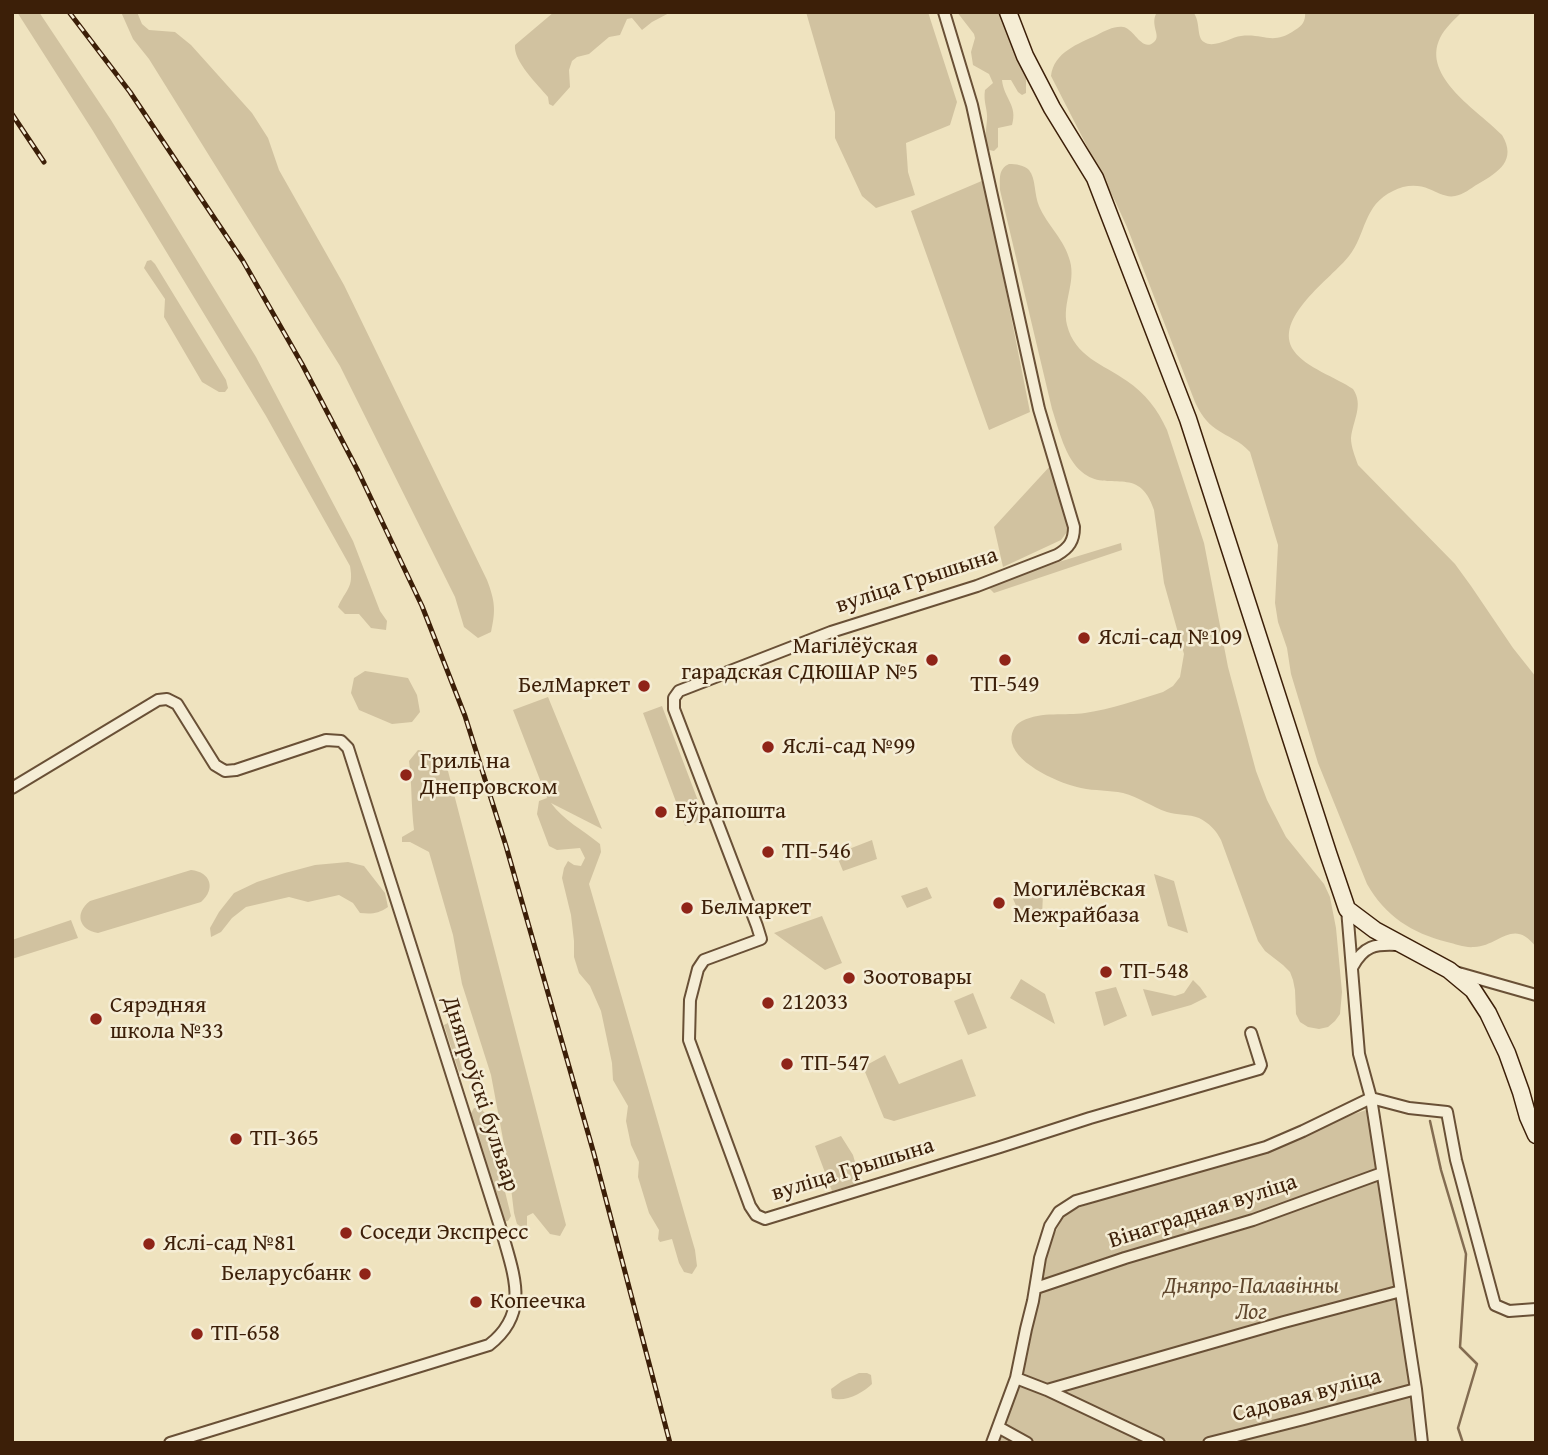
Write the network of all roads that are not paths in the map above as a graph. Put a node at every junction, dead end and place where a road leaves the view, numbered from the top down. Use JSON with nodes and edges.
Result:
{"nodes":[{"id":1,"x":944,"y":12,"type":"edge"},
{"id":2,"x":1007,"y":12,"type":"edge"},
{"id":3,"x":12,"y":788,"type":"edge"},
{"id":4,"x":1348,"y":909,"type":"junction"},
{"id":5,"x":1402,"y":946,"type":"junction"},
{"id":6,"x":1353,"y":966,"type":"junction"},
{"id":7,"x":1449,"y":970,"type":"junction"},
{"id":8,"x":1536,"y":995,"type":"edge"},
{"id":9,"x":1251,"y":1033,"type":"dead end"},
{"id":10,"x":1371,"y":1098,"type":"junction"},
{"id":11,"x":1536,"y":1135,"type":"edge"},
{"id":12,"x":1382,"y":1173,"type":"junction"},
{"id":13,"x":1036,"y":1288,"type":"junction"},
{"id":14,"x":1401,"y":1291,"type":"junction"},
{"id":15,"x":1536,"y":1309,"type":"edge"},
{"id":16,"x":1016,"y":1378,"type":"junction"},
{"id":17,"x":1416,"y":1389,"type":"junction"},
{"id":18,"x":1047,"y":1390,"type":"junction"},
{"id":19,"x":998,"y":1427,"type":"junction"},
{"id":20,"x":170,"y":1443,"type":"edge"},
{"id":21,"x":992,"y":1443,"type":"edge"},
{"id":22,"x":1027,"y":1443,"type":"edge"},
{"id":23,"x":1159,"y":1443,"type":"edge"},
{"id":24,"x":1209,"y":1443,"type":"edge"},
{"id":25,"x":1422,"y":1443,"type":"edge"}],
"edges":[{"from":1,"to":9,"type":"street","name":"вуліца Грышына"},
{"from":2,"to":4,"type":"street"},
{"from":3,"to":20,"type":"street","name":"Дняпроўскі бульвар"},
{"from":4,"to":5,"type":"street"},
{"from":4,"to":6,"type":"street"},
{"from":5,"to":6,"type":"street"},
{"from":5,"to":7,"type":"street"},
{"from":6,"to":10,"type":"street"},
{"from":7,"to":8,"type":"street"},
{"from":7,"to":11,"type":"street"},
{"from":10,"to":12,"type":"street"},
{"from":10,"to":13,"type":"street"},
{"from":10,"to":15,"type":"street"},
{"from":12,"to":13,"type":"street","name":"Вінаградная вуліца"},
{"from":12,"to":14,"type":"street"},
{"from":13,"to":16,"type":"street"},
{"from":14,"to":17,"type":"street"},
{"from":14,"to":18,"type":"street"},
{"from":16,"to":18,"type":"street"},
{"from":16,"to":19,"type":"street"},
{"from":17,"to":24,"type":"street","name":"Садовая вуліца"},
{"from":17,"to":25,"type":"street"},
{"from":18,"to":23,"type":"street"},
{"from":19,"to":21,"type":"street"},
{"from":19,"to":22,"type":"street"}]}
